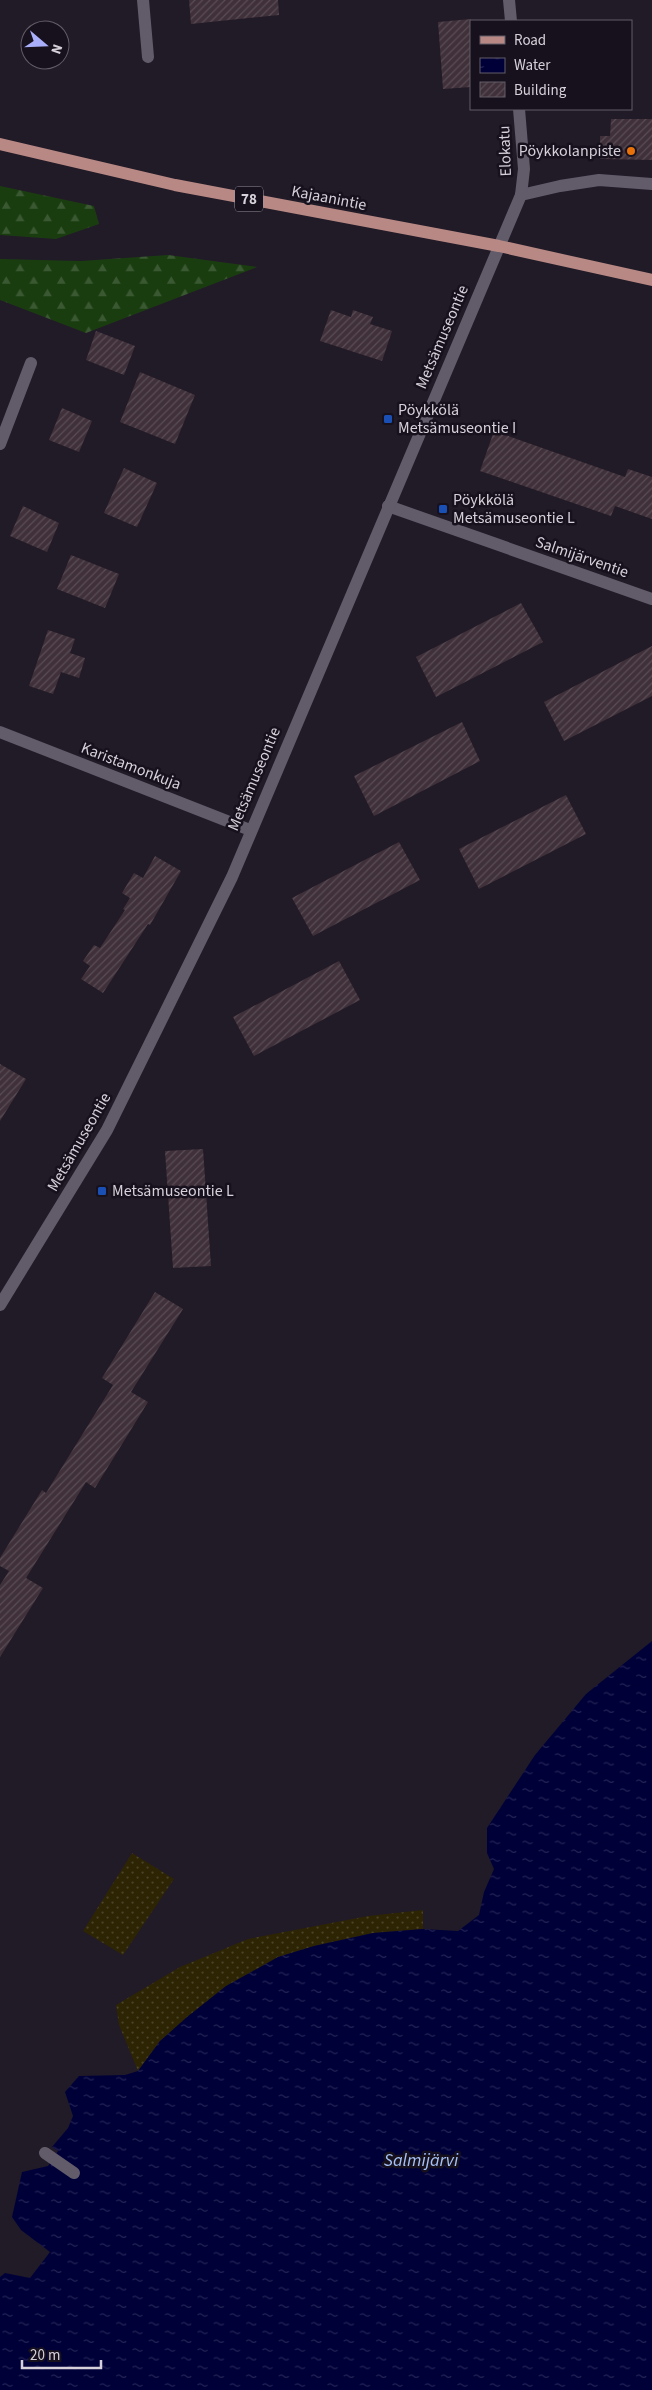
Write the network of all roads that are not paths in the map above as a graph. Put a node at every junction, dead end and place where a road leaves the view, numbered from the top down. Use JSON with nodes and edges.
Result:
{"nodes":[{"id":1,"x":143,"y":0,"type":"edge"},
{"id":2,"x":509,"y":0,"type":"edge"},
{"id":3,"x":511,"y":20,"type":"edge"},
{"id":4,"x":148,"y":57,"type":"dead end"},
{"id":5,"x":519,"y":110,"type":"edge"},
{"id":6,"x":0,"y":144,"type":"edge"},
{"id":7,"x":652,"y":184,"type":"edge"},
{"id":8,"x":520,"y":195,"type":"junction"},
{"id":9,"x":499,"y":246,"type":"junction"},
{"id":10,"x":652,"y":280,"type":"edge"},
{"id":11,"x":31,"y":363,"type":"dead end"},
{"id":12,"x":0,"y":444,"type":"edge"},
{"id":13,"x":388,"y":506,"type":"junction"},
{"id":14,"x":652,"y":599,"type":"edge"},
{"id":15,"x":0,"y":732,"type":"edge"},
{"id":16,"x":250,"y":830,"type":"junction"},
{"id":17,"x":0,"y":1305,"type":"edge"},
{"id":18,"x":45,"y":2154,"type":"dead end"},
{"id":19,"x":74,"y":2173,"type":"dead end"}],
"edges":[{"from":1,"to":4,"type":"street"},
{"from":2,"to":3,"type":"street"},
{"from":5,"to":8,"type":"street","name":"Elokatu"},
{"from":6,"to":9,"type":"main road","name":"Kajaanintie","number":"78"},
{"from":7,"to":8,"type":"street"},
{"from":8,"to":9,"type":"street","name":"Elokatu"},
{"from":9,"to":10,"type":"main road","name":"Kajaanintie","number":"78"},
{"from":9,"to":13,"type":"street","name":"Metsämuseontie"},
{"from":11,"to":12,"type":"street"},
{"from":13,"to":14,"type":"street","name":"Salmijärventie"},
{"from":13,"to":16,"type":"street","name":"Metsämuseontie"},
{"from":15,"to":16,"type":"street","name":"Karistamonkuja"},
{"from":16,"to":17,"type":"street","name":"Metsämuseontie"},
{"from":18,"to":19,"type":"street"}]}
